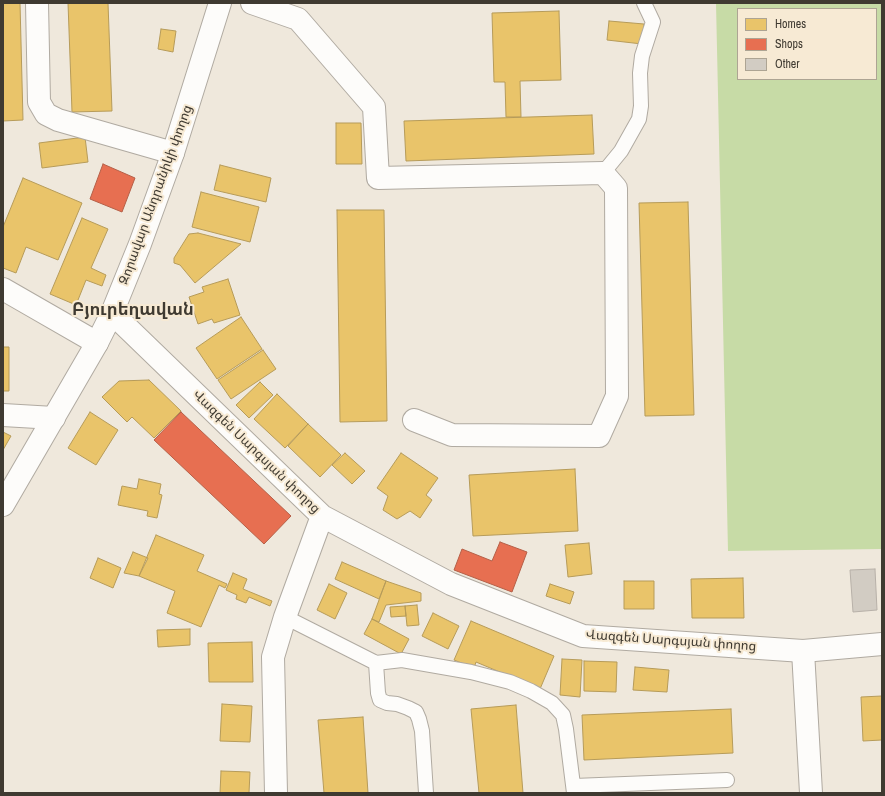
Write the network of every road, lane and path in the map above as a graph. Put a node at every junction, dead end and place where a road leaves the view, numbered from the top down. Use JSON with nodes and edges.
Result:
{"nodes":[{"id":1,"x":37,"y":3,"type":"edge"},
{"id":2,"x":220,"y":3,"type":"edge"},
{"id":3,"x":252,"y":3,"type":"edge"},
{"id":4,"x":644,"y":3,"type":"edge"},
{"id":5,"x":173,"y":153,"type":"junction"},
{"id":6,"x":603,"y":173,"type":"junction"},
{"id":7,"x":3,"y":289,"type":"edge"},
{"id":8,"x":112,"y":313,"type":"junction"},
{"id":9,"x":98,"y":343,"type":"junction"},
{"id":10,"x":3,"y":415,"type":"edge"},
{"id":11,"x":54,"y":418,"type":"junction"},
{"id":12,"x":414,"y":420,"type":"dead end"},
{"id":13,"x":3,"y":505,"type":"edge"},
{"id":14,"x":322,"y":516,"type":"junction"},
{"id":15,"x":285,"y":617,"type":"junction"},
{"id":16,"x":882,"y":644,"type":"edge"},
{"id":17,"x":803,"y":651,"type":"junction"},
{"id":18,"x":376,"y":663,"type":"junction"},
{"id":19,"x":727,"y":780,"type":"dead end"},
{"id":20,"x":574,"y":790,"type":"edge"},
{"id":21,"x":276,"y":793,"type":"edge"},
{"id":22,"x":426,"y":793,"type":"edge"},
{"id":23,"x":811,"y":793,"type":"edge"}],
"edges":[{"from":1,"to":5,"type":"street"},
{"from":2,"to":5,"type":"street","name":"Զորավար Անդրանիկի փողոց"},
{"from":3,"to":6,"type":"street"},
{"from":4,"to":6,"type":"lane"},
{"from":5,"to":8,"type":"street","name":"Զորավար Անդրանիկի փողոց"},
{"from":6,"to":12,"type":"street"},
{"from":7,"to":9,"type":"street"},
{"from":8,"to":9,"type":"street","name":"Զորավար Անդրանիկի փողոց"},
{"from":8,"to":14,"type":"street","name":"Վազգեն Սարգսյան փողոց"},
{"from":9,"to":11,"type":"street","name":"Զորավար Անդրանիկի փողոց"},
{"from":10,"to":11,"type":"street"},
{"from":11,"to":13,"type":"street","name":"Զորավար Անդրանիկի փողոց"},
{"from":14,"to":15,"type":"street"},
{"from":14,"to":17,"type":"street","name":"Վազգեն Սարգսյան փողոց"},
{"from":15,"to":18,"type":"lane"},
{"from":15,"to":21,"type":"street"},
{"from":16,"to":17,"type":"street","name":"Վազգեն Սարգսյան փողոց"},
{"from":17,"to":23,"type":"street"},
{"from":18,"to":20,"type":"lane"},
{"from":18,"to":22,"type":"lane"},
{"from":19,"to":20,"type":"lane"}]}
